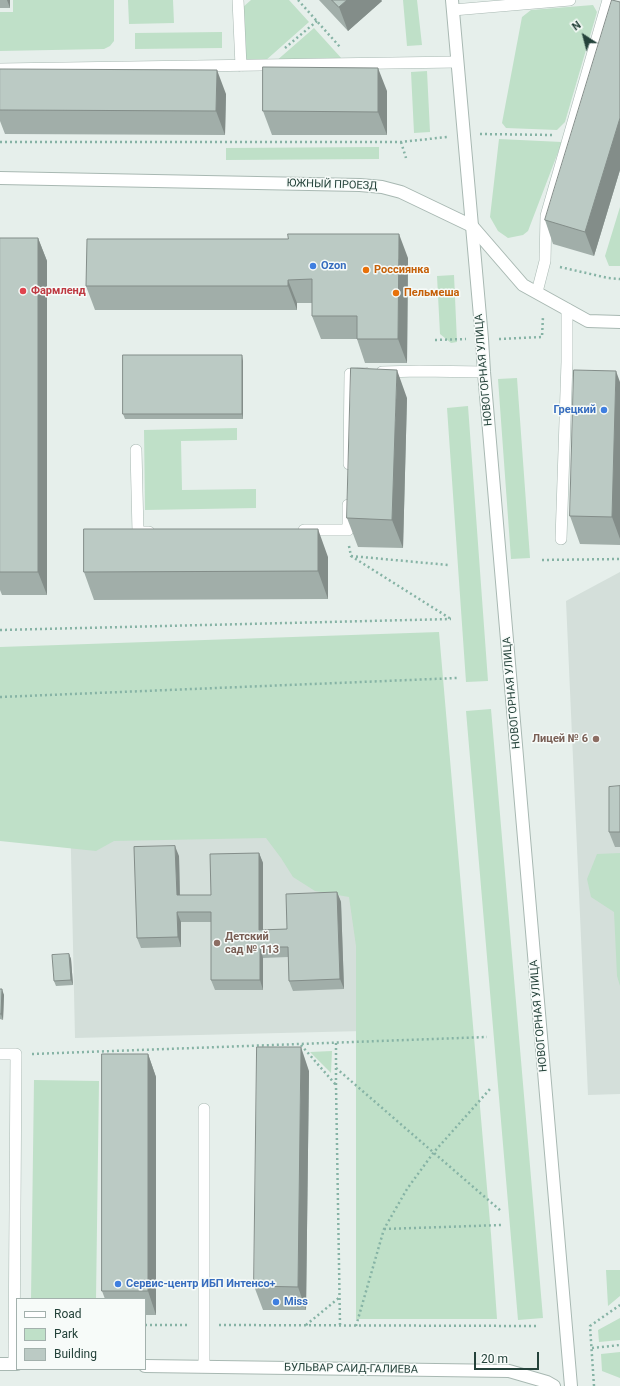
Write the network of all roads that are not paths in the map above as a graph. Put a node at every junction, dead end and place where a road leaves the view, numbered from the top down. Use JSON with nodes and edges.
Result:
{"nodes":[{"id":1,"x":238,"y":0,"type":"edge"},
{"id":2,"x":570,"y":0,"type":"edge"},
{"id":3,"x":608,"y":0,"type":"edge"},
{"id":4,"x":453,"y":5,"type":"edge"},
{"id":5,"x":457,"y":62,"type":"junction"},
{"id":6,"x":241,"y":66,"type":"junction"},
{"id":7,"x":0,"y":69,"type":"edge"},
{"id":8,"x":0,"y":178,"type":"edge"},
{"id":9,"x":472,"y":226,"type":"junction"},
{"id":10,"x":537,"y":292,"type":"junction"},
{"id":11,"x":567,"y":309,"type":"junction"},
{"id":12,"x":620,"y":322,"type":"edge"},
{"id":13,"x":484,"y":372,"type":"junction"},
{"id":14,"x":136,"y":450,"type":"dead end"},
{"id":15,"x":349,"y":475,"type":"edge"},
{"id":16,"x":348,"y":491,"type":"edge"},
{"id":17,"x":293,"y":531,"type":"edge"},
{"id":18,"x":161,"y":532,"type":"edge"},
{"id":19,"x":562,"y":539,"type":"dead end"},
{"id":20,"x":0,"y":1054,"type":"edge"},
{"id":21,"x":204,"y":1109,"type":"dead end"},
{"id":22,"x":0,"y":1364,"type":"edge"},
{"id":23,"x":15,"y":1364,"type":"edge"},
{"id":24,"x":146,"y":1366,"type":"edge"},
{"id":25,"x":204,"y":1366,"type":"junction"},
{"id":26,"x":554,"y":1386,"type":"edge"},
{"id":27,"x":571,"y":1386,"type":"edge"}],
"edges":[{"from":1,"to":6,"type":"lane"},
{"from":2,"to":4,"type":"lane"},
{"from":3,"to":10,"type":"lane"},
{"from":4,"to":5,"type":"street","name":"НОВОГОРНАЯ УЛИЦА"},
{"from":5,"to":6,"type":"lane"},
{"from":5,"to":9,"type":"street","name":"НОВОГОРНАЯ УЛИЦА"},
{"from":6,"to":7,"type":"lane"},
{"from":8,"to":9,"type":"street","name":"ЮЖНЫЙ ПРОЕЗД"},
{"from":9,"to":10,"type":"street","name":"ЮЖНЫЙ ПРОЕЗД"},
{"from":9,"to":13,"type":"street","name":"НОВОГОРНАЯ УЛИЦА"},
{"from":10,"to":11,"type":"street","name":"ЮЖНЫЙ ПРОЕЗД"},
{"from":11,"to":12,"type":"street","name":"ЮЖНЫЙ ПРОЕЗД"},
{"from":11,"to":19,"type":"lane"},
{"from":13,"to":15,"type":"lane"},
{"from":13,"to":27,"type":"street","name":"НОВОГОРНАЯ УЛИЦА"},
{"from":14,"to":18,"type":"lane"},
{"from":16,"to":17,"type":"lane"},
{"from":20,"to":23,"type":"lane"},
{"from":21,"to":25,"type":"lane"},
{"from":22,"to":23,"type":"street"},
{"from":24,"to":25,"type":"street","name":"БУЛЬВАР САИД-ГАЛИЕВА"},
{"from":25,"to":26,"type":"street","name":"БУЛЬВАР САИД-ГАЛИЕВА"}]}
